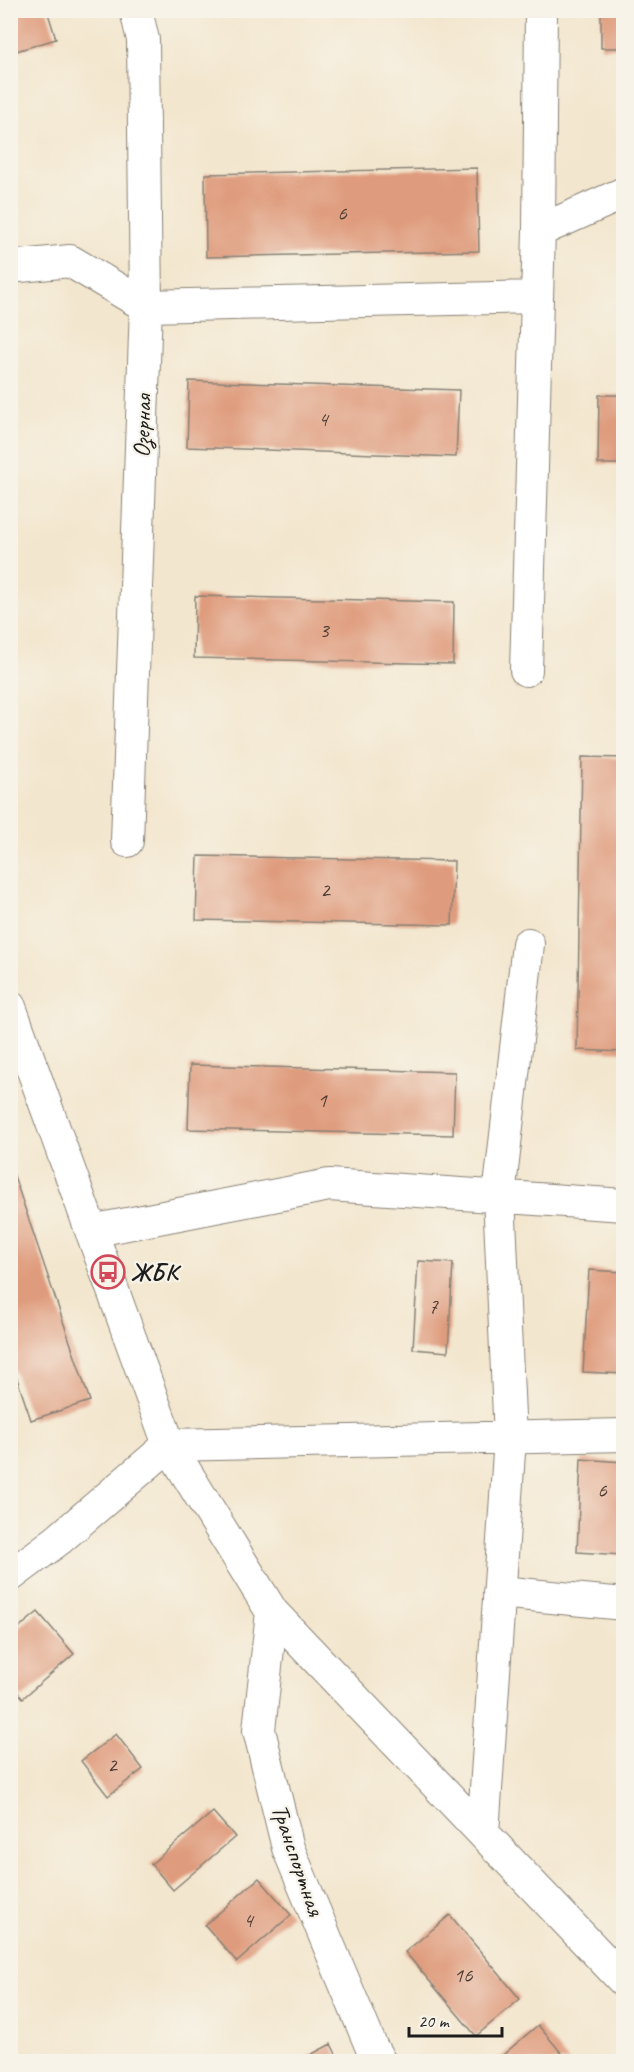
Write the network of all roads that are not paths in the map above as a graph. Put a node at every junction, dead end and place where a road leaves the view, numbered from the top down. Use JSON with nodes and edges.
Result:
{"nodes":[{"id":1,"x":136,"y":10,"type":"edge"},
{"id":2,"x":541,"y":10,"type":"edge"},
{"id":3,"x":624,"y":193,"type":"edge"},
{"id":4,"x":539,"y":231,"type":"junction"},
{"id":5,"x":10,"y":267,"type":"edge"},
{"id":6,"x":536,"y":297,"type":"junction"},
{"id":7,"x":146,"y":306,"type":"junction"},
{"id":8,"x":526,"y":670,"type":"dead end"},
{"id":9,"x":128,"y":842,"type":"dead end"},
{"id":10,"x":528,"y":944,"type":"dead end"},
{"id":11,"x":10,"y":1007,"type":"edge"},
{"id":12,"x":499,"y":1196,"type":"junction"},
{"id":13,"x":624,"y":1205,"type":"edge"},
{"id":14,"x":92,"y":1231,"type":"junction"},
{"id":15,"x":624,"y":1435,"type":"edge"},
{"id":16,"x":510,"y":1438,"type":"junction"},
{"id":17,"x":169,"y":1445,"type":"junction"},
{"id":18,"x":10,"y":1576,"type":"edge"},
{"id":19,"x":499,"y":1592,"type":"junction"},
{"id":20,"x":624,"y":1604,"type":"edge"},
{"id":21,"x":272,"y":1612,"type":"junction"},
{"id":22,"x":483,"y":1833,"type":"junction"},
{"id":23,"x":624,"y":1981,"type":"edge"},
{"id":24,"x":380,"y":2061,"type":"edge"}],
"edges":[{"from":1,"to":7,"type":"street","name":"Озерная"},
{"from":2,"to":4,"type":"street"},
{"from":3,"to":4,"type":"street"},
{"from":4,"to":6,"type":"street"},
{"from":5,"to":7,"type":"street"},
{"from":6,"to":7,"type":"street"},
{"from":6,"to":8,"type":"street"},
{"from":7,"to":9,"type":"street","name":"Озерная"},
{"from":10,"to":12,"type":"street"},
{"from":11,"to":14,"type":"street"},
{"from":12,"to":13,"type":"street"},
{"from":12,"to":14,"type":"street"},
{"from":12,"to":16,"type":"street"},
{"from":14,"to":17,"type":"street"},
{"from":15,"to":16,"type":"street"},
{"from":16,"to":17,"type":"street"},
{"from":16,"to":19,"type":"street"},
{"from":17,"to":18,"type":"street"},
{"from":17,"to":21,"type":"street"},
{"from":19,"to":20,"type":"street"},
{"from":19,"to":22,"type":"street"},
{"from":21,"to":22,"type":"street"},
{"from":21,"to":24,"type":"street","name":"Транспортная"},
{"from":22,"to":23,"type":"street"}]}
